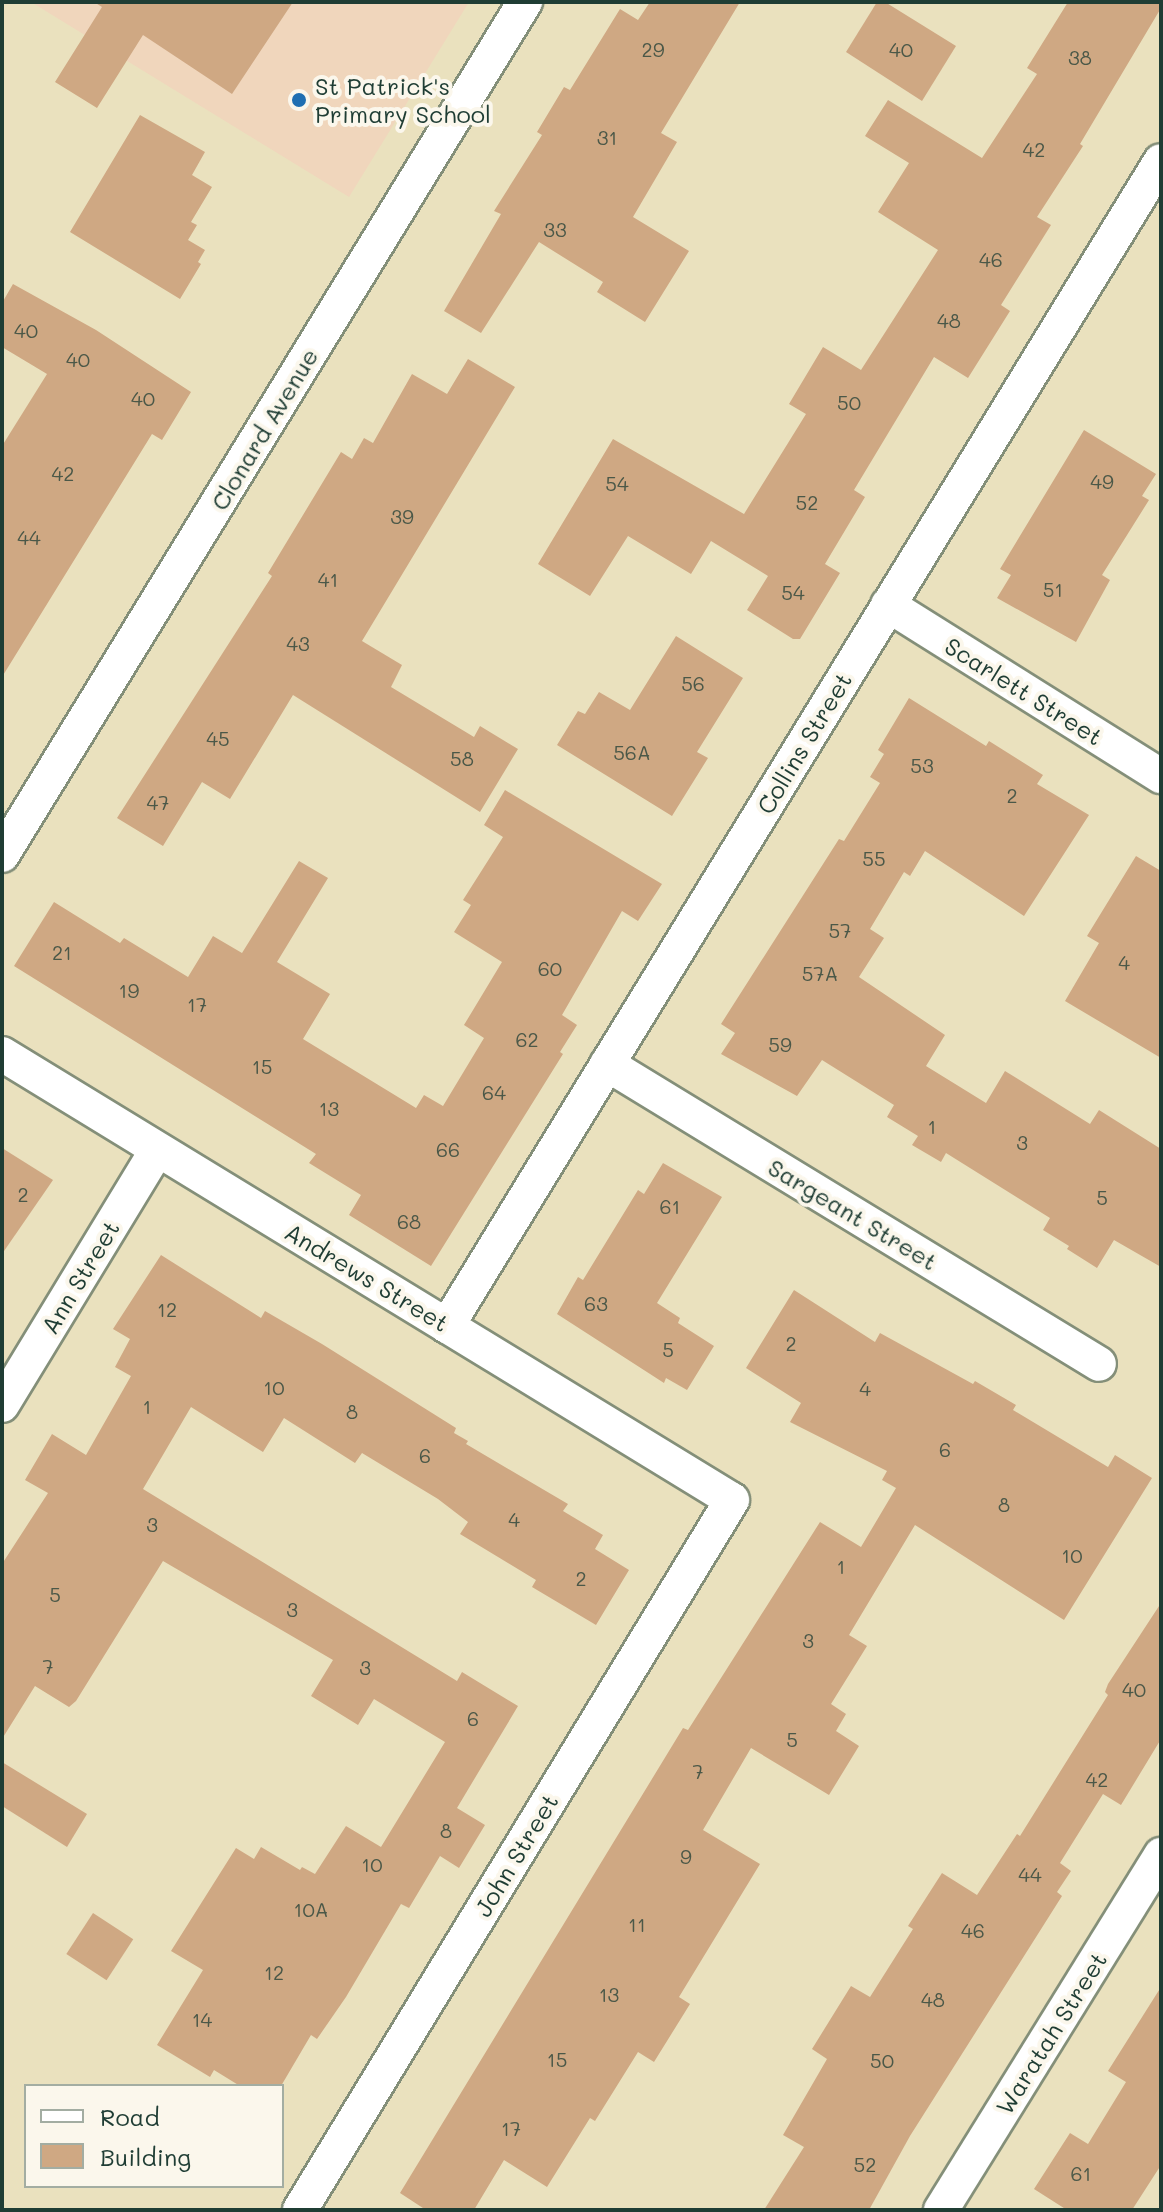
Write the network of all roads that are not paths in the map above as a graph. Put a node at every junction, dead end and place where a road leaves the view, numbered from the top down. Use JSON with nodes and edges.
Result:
{"nodes":[{"id":1,"x":525,"y":2,"type":"edge"},
{"id":2,"x":1161,"y":161,"type":"edge"},
{"id":3,"x":888,"y":605,"type":"junction"},
{"id":4,"x":1161,"y":776,"type":"edge"},
{"id":5,"x":2,"y":855,"type":"edge"},
{"id":6,"x":2,"y":1054,"type":"edge"},
{"id":7,"x":607,"y":1064,"type":"junction"},
{"id":8,"x":157,"y":1150,"type":"junction"},
{"id":9,"x":447,"y":1326,"type":"junction"},
{"id":10,"x":1099,"y":1364,"type":"dead end"},
{"id":11,"x":2,"y":1405,"type":"edge"},
{"id":12,"x":732,"y":1500,"type":"joint"},
{"id":13,"x":1161,"y":1855,"type":"edge"},
{"id":14,"x":300,"y":2210,"type":"edge"},
{"id":15,"x":941,"y":2210,"type":"edge"}],
"edges":[{"from":1,"to":5,"type":"street","name":"Clonard Avenue"},
{"from":2,"to":3,"type":"street","name":"Collins Street"},
{"from":3,"to":4,"type":"street","name":"Scarlett Street"},
{"from":3,"to":7,"type":"street","name":"Collins Street"},
{"from":6,"to":8,"type":"street","name":"Andrews Street"},
{"from":7,"to":9,"type":"street","name":"Collins Street"},
{"from":7,"to":10,"type":"street","name":"Sargeant Street"},
{"from":8,"to":9,"type":"street","name":"Andrews Street"},
{"from":8,"to":11,"type":"street","name":"Ann Street"},
{"from":9,"to":12,"type":"street","name":"Andrews Street"},
{"from":12,"to":14,"type":"street","name":"John Street"},
{"from":13,"to":15,"type":"street","name":"Waratah Street"}]}
